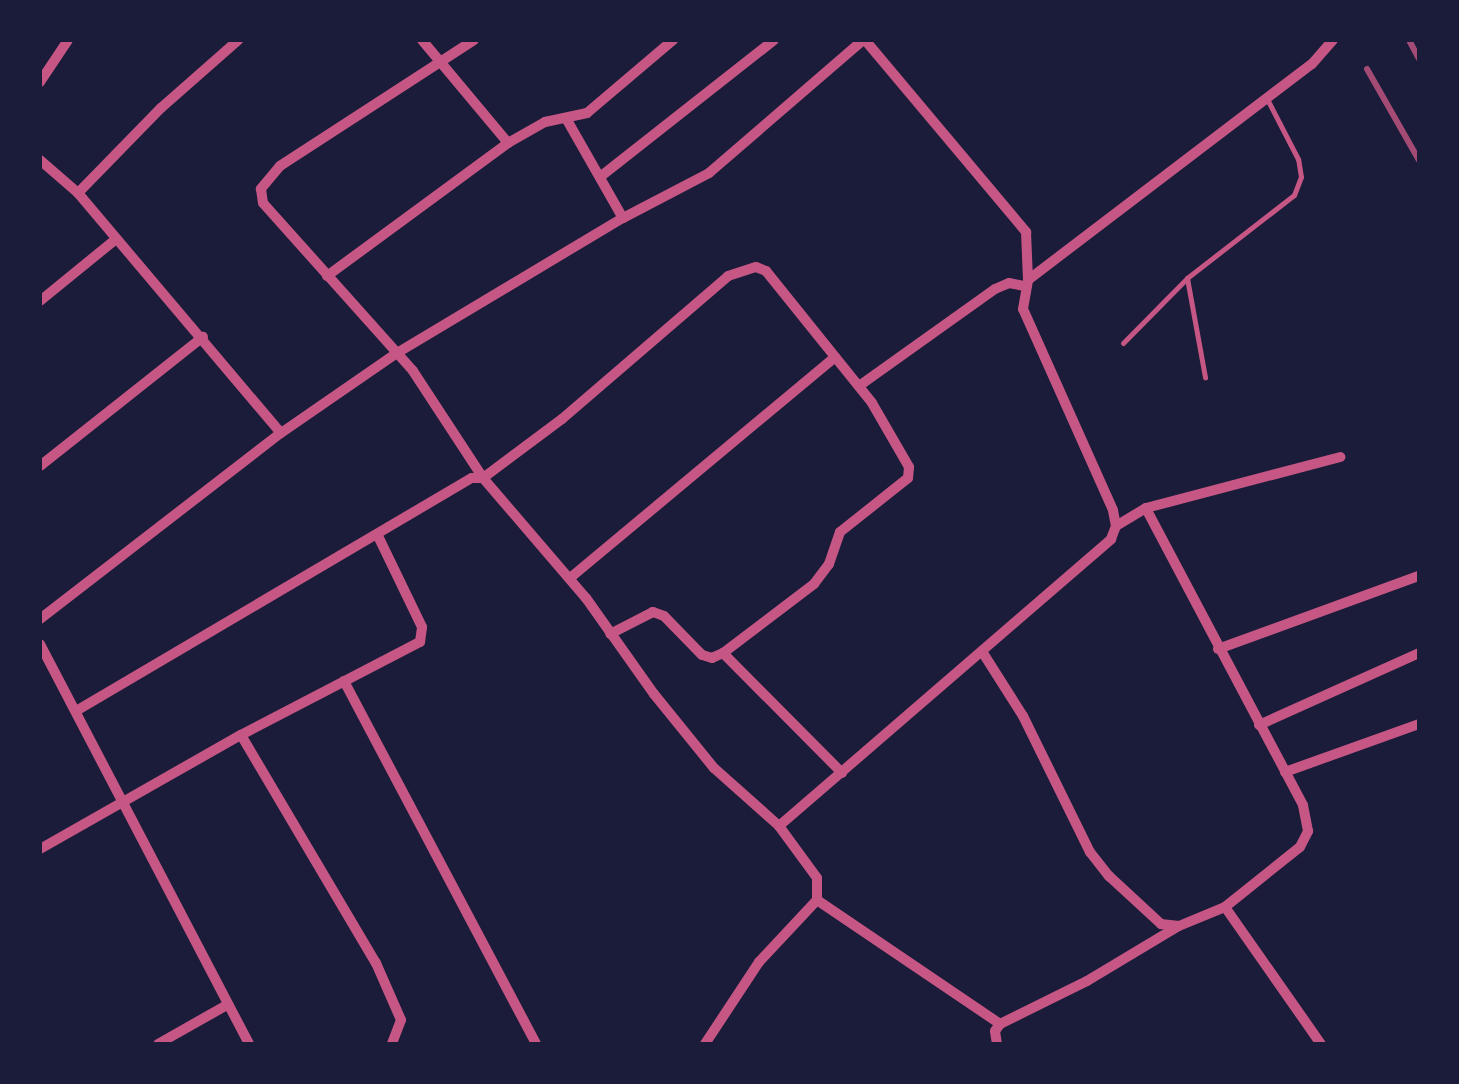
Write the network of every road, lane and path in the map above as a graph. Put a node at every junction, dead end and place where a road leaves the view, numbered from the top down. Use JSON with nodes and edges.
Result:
{"nodes":[{"id":1,"x":68,"y":40,"type":"edge"},
{"id":2,"x":238,"y":40,"type":"edge"},
{"id":3,"x":422,"y":40,"type":"edge"},
{"id":4,"x":474,"y":40,"type":"edge"},
{"id":5,"x":673,"y":40,"type":"edge"},
{"id":6,"x":774,"y":40,"type":"edge"},
{"id":7,"x":864,"y":40,"type":"edge"},
{"id":8,"x":1333,"y":40,"type":"edge"},
{"id":9,"x":443,"y":62,"type":"junction"},
{"id":10,"x":40,"y":82,"type":"edge"},
{"id":11,"x":1267,"y":98,"type":"junction"},
{"id":12,"x":567,"y":120,"type":"junction"},
{"id":13,"x":508,"y":142,"type":"junction"},
{"id":14,"x":40,"y":160,"type":"edge"},
{"id":15,"x":600,"y":178,"type":"junction"},
{"id":16,"x":78,"y":193,"type":"junction"},
{"id":17,"x":623,"y":218,"type":"junction"},
{"id":18,"x":116,"y":239,"type":"junction"},
{"id":19,"x":327,"y":276,"type":"junction"},
{"id":20,"x":1187,"y":278,"type":"junction"},
{"id":21,"x":1026,"y":283,"type":"junction"},
{"id":22,"x":40,"y":301,"type":"edge"},
{"id":23,"x":203,"y":336,"type":"junction"},
{"id":24,"x":1123,"y":343,"type":"dead end"},
{"id":25,"x":397,"y":352,"type":"junction"},
{"id":26,"x":835,"y":357,"type":"junction"},
{"id":27,"x":1205,"y":377,"type":"dead end"},
{"id":28,"x":859,"y":386,"type":"junction"},
{"id":29,"x":281,"y":434,"type":"junction"},
{"id":30,"x":1340,"y":458,"type":"dead end"},
{"id":31,"x":40,"y":466,"type":"edge"},
{"id":32,"x":484,"y":478,"type":"junction"},
{"id":33,"x":1146,"y":508,"type":"junction"},
{"id":34,"x":1116,"y":526,"type":"junction"},
{"id":35,"x":377,"y":534,"type":"junction"},
{"id":36,"x":1419,"y":576,"type":"edge"},
{"id":37,"x":570,"y":578,"type":"junction"},
{"id":38,"x":40,"y":619,"type":"edge"},
{"id":39,"x":610,"y":634,"type":"junction"},
{"id":40,"x":40,"y":644,"type":"edge"},
{"id":41,"x":1218,"y":649,"type":"junction"},
{"id":42,"x":723,"y":652,"type":"junction"},
{"id":43,"x":983,"y":653,"type":"junction"},
{"id":44,"x":1419,"y":653,"type":"edge"},
{"id":45,"x":344,"y":681,"type":"junction"},
{"id":46,"x":76,"y":712,"type":"junction"},
{"id":47,"x":1419,"y":724,"type":"edge"},
{"id":48,"x":1260,"y":725,"type":"junction"},
{"id":49,"x":241,"y":735,"type":"junction"},
{"id":50,"x":1285,"y":772,"type":"junction"},
{"id":51,"x":842,"y":773,"type":"junction"},
{"id":52,"x":125,"y":802,"type":"junction"},
{"id":53,"x":779,"y":826,"type":"junction"},
{"id":54,"x":41,"y":846,"type":"edge"},
{"id":55,"x":818,"y":900,"type":"junction"},
{"id":56,"x":1225,"y":907,"type":"junction"},
{"id":57,"x":1179,"y":926,"type":"junction"},
{"id":58,"x":227,"y":1005,"type":"junction"},
{"id":59,"x":1000,"y":1024,"type":"junction"},
{"id":60,"x":158,"y":1044,"type":"edge"},
{"id":61,"x":249,"y":1044,"type":"edge"},
{"id":62,"x":392,"y":1044,"type":"edge"},
{"id":63,"x":536,"y":1044,"type":"edge"},
{"id":64,"x":705,"y":1044,"type":"edge"},
{"id":65,"x":997,"y":1044,"type":"edge"},
{"id":66,"x":1321,"y":1044,"type":"edge"}],
"edges":[{"from":1,"to":10,"type":"street"},
{"from":2,"to":16,"type":"street"},
{"from":3,"to":9,"type":"street"},
{"from":4,"to":9,"type":"street"},
{"from":5,"to":12,"type":"street"},
{"from":6,"to":15,"type":"street"},
{"from":7,"to":17,"type":"street"},
{"from":7,"to":21,"type":"street"},
{"from":8,"to":11,"type":"street"},
{"from":9,"to":13,"type":"street"},
{"from":9,"to":19,"type":"street"},
{"from":11,"to":20,"type":"lane"},
{"from":11,"to":21,"type":"street"},
{"from":12,"to":13,"type":"street"},
{"from":12,"to":15,"type":"street"},
{"from":13,"to":19,"type":"street"},
{"from":14,"to":16,"type":"street"},
{"from":15,"to":17,"type":"street"},
{"from":16,"to":18,"type":"street"},
{"from":17,"to":25,"type":"street"},
{"from":18,"to":22,"type":"street"},
{"from":18,"to":23,"type":"street"},
{"from":19,"to":25,"type":"street"},
{"from":20,"to":24,"type":"lane"},
{"from":20,"to":27,"type":"lane"},
{"from":21,"to":28,"type":"street"},
{"from":21,"to":34,"type":"street"},
{"from":23,"to":29,"type":"street"},
{"from":23,"to":31,"type":"street"},
{"from":25,"to":29,"type":"street"},
{"from":25,"to":32,"type":"street"},
{"from":26,"to":28,"type":"street"},
{"from":26,"to":32,"type":"street"},
{"from":26,"to":37,"type":"street"},
{"from":28,"to":42,"type":"street"},
{"from":29,"to":38,"type":"street"},
{"from":30,"to":33,"type":"street"},
{"from":32,"to":35,"type":"street"},
{"from":32,"to":37,"type":"street"},
{"from":33,"to":34,"type":"street"},
{"from":33,"to":41,"type":"street"},
{"from":34,"to":43,"type":"street"},
{"from":35,"to":45,"type":"street"},
{"from":35,"to":46,"type":"street"},
{"from":36,"to":41,"type":"street"},
{"from":37,"to":39,"type":"street"},
{"from":39,"to":42,"type":"street"},
{"from":39,"to":53,"type":"street"},
{"from":40,"to":46,"type":"street"},
{"from":41,"to":48,"type":"street"},
{"from":42,"to":51,"type":"street"},
{"from":43,"to":51,"type":"street"},
{"from":43,"to":57,"type":"street"},
{"from":44,"to":48,"type":"street"},
{"from":45,"to":49,"type":"street"},
{"from":45,"to":63,"type":"street"},
{"from":46,"to":52,"type":"street"},
{"from":47,"to":50,"type":"street"},
{"from":48,"to":50,"type":"street"},
{"from":49,"to":52,"type":"street"},
{"from":49,"to":62,"type":"street"},
{"from":50,"to":56,"type":"street"},
{"from":51,"to":53,"type":"street"},
{"from":52,"to":54,"type":"street"},
{"from":52,"to":58,"type":"street"},
{"from":53,"to":55,"type":"street"},
{"from":55,"to":59,"type":"street"},
{"from":55,"to":64,"type":"street"},
{"from":56,"to":57,"type":"street"},
{"from":56,"to":66,"type":"street"},
{"from":57,"to":59,"type":"street"},
{"from":58,"to":60,"type":"street"},
{"from":58,"to":61,"type":"street"},
{"from":59,"to":65,"type":"street"}]}
